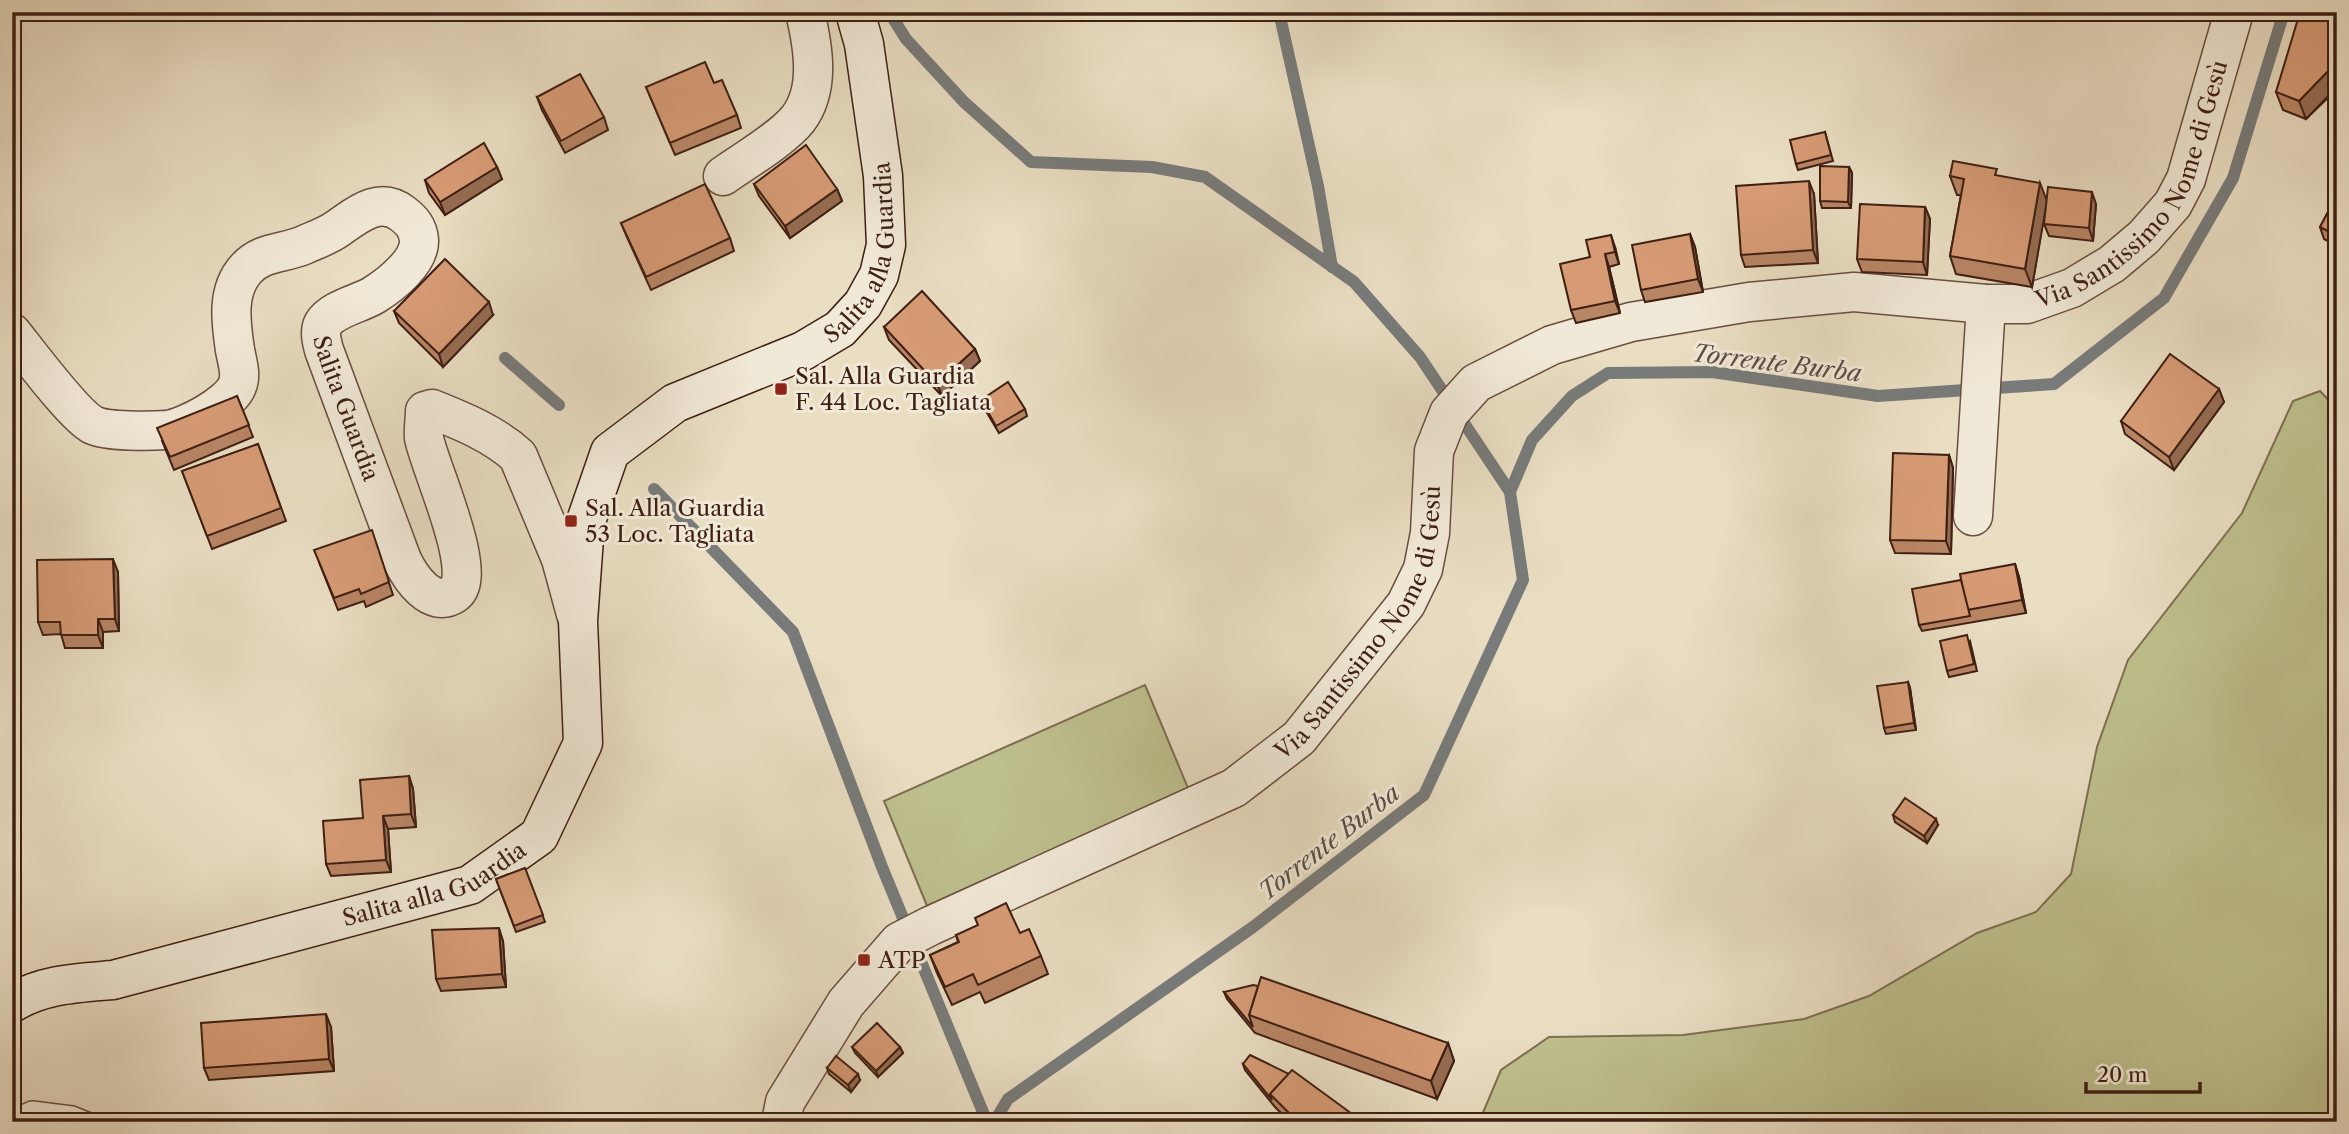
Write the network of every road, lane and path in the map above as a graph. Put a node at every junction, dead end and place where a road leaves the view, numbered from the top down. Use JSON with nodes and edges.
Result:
{"nodes":[{"id":1,"x":805,"y":12,"type":"edge"},
{"id":2,"x":855,"y":12,"type":"edge"},
{"id":3,"x":2234,"y":12,"type":"edge"},
{"id":4,"x":723,"y":176,"type":"dead end"},
{"id":5,"x":1986,"y":304,"type":"junction"},
{"id":6,"x":12,"y":333,"type":"edge"},
{"id":7,"x":1973,"y":516,"type":"dead end"},
{"id":8,"x":578,"y":621,"type":"junction"},
{"id":9,"x":12,"y":1003,"type":"edge"},
{"id":10,"x":12,"y":1120,"type":"edge"},
{"id":11,"x":88,"y":1122,"type":"edge"},
{"id":12,"x":781,"y":1122,"type":"edge"}],
"edges":[{"from":1,"to":4,"type":"street"},
{"from":2,"to":8,"type":"street","name":"Salita alla Guardia"},
{"from":3,"to":5,"type":"street","name":"Via Santissimo Nome di Gesù"},
{"from":5,"to":7,"type":"street","name":"Via Santissimo Nome di Gesù"},
{"from":5,"to":12,"type":"street","name":"Via Santissimo Nome di Gesù"},
{"from":6,"to":8,"type":"street","name":"Salita Guardia"},
{"from":8,"to":9,"type":"street","name":"Salita alla Guardia"},
{"from":10,"to":11,"type":"lane"}]}
